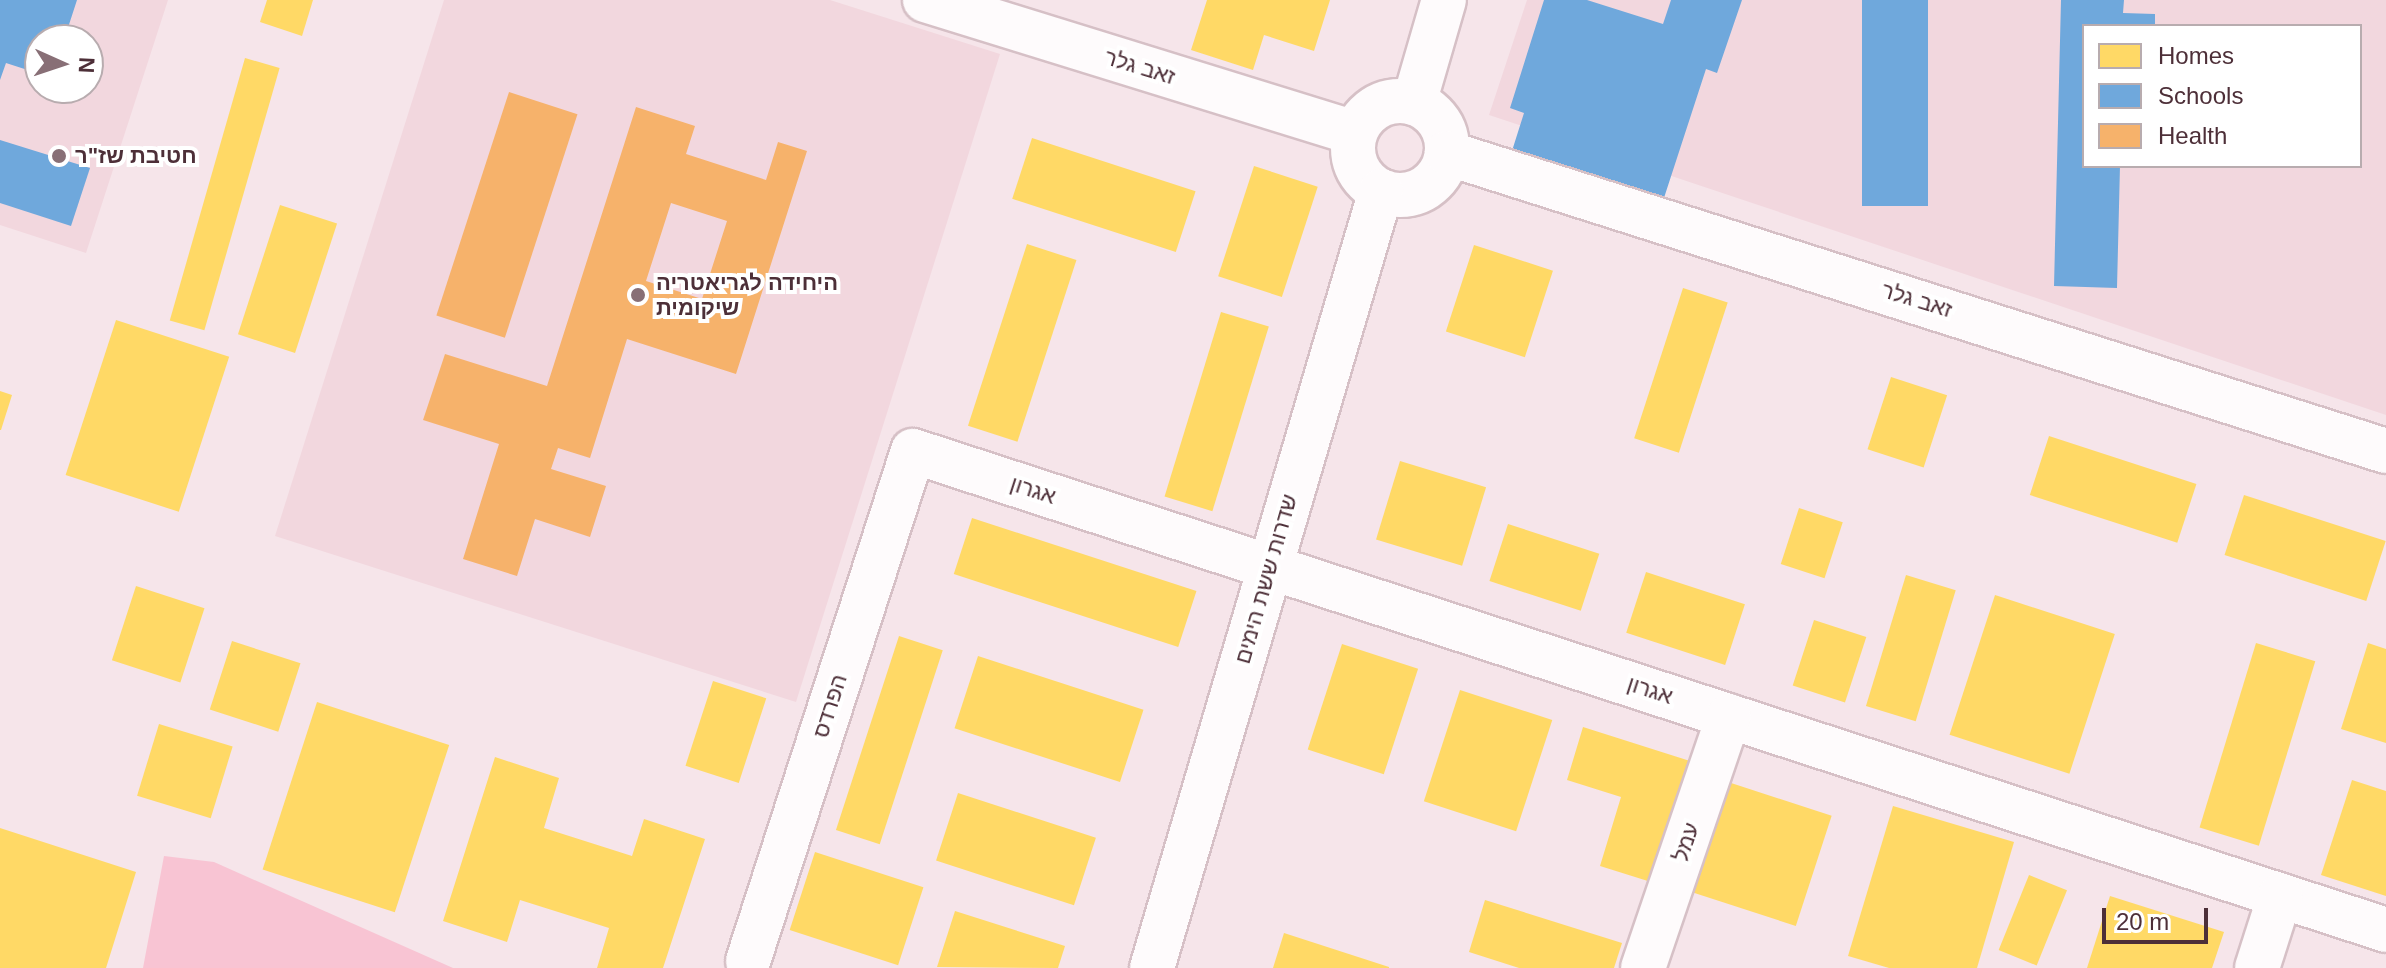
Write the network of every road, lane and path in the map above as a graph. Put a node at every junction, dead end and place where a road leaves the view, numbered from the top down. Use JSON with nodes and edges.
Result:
{"nodes":[{"id":1,"x":925,"y":0,"type":"edge"},
{"id":2,"x":1444,"y":0,"type":"edge"},
{"id":3,"x":1034,"y":17,"type":"edge"},
{"id":4,"x":1414,"y":103,"type":"junction"},
{"id":5,"x":1355,"y":133,"type":"junction"},
{"id":6,"x":1447,"y":153,"type":"junction"},
{"id":7,"x":1381,"y":191,"type":"junction"},
{"id":8,"x":913,"y":451,"type":"joint"},
{"id":9,"x":2386,"y":451,"type":"edge"},
{"id":10,"x":1269,"y":566,"type":"junction"},
{"id":11,"x":1729,"y":716,"type":"junction"},
{"id":12,"x":2280,"y":896,"type":"junction"},
{"id":13,"x":2386,"y":930,"type":"edge"},
{"id":14,"x":746,"y":960,"type":"edge"},
{"id":15,"x":1152,"y":968,"type":"edge"},
{"id":16,"x":1643,"y":968,"type":"edge"},
{"id":17,"x":2257,"y":968,"type":"edge"}],
"edges":[{"from":1,"to":3,"type":"street","name":"זאב גלר"},
{"from":2,"to":4,"type":"street"},
{"from":3,"to":5,"type":"street","name":"זאב גלר"},
{"from":4,"to":5,"type":"street"},
{"from":4,"to":6,"type":"street"},
{"from":5,"to":7,"type":"street"},
{"from":6,"to":7,"type":"street"},
{"from":6,"to":9,"type":"street","name":"זאב גלר"},
{"from":7,"to":10,"type":"street","name":"שדרות ששת הימים"},
{"from":8,"to":10,"type":"street","name":"אגרון"},
{"from":8,"to":14,"type":"street","name":"הפרדס"},
{"from":10,"to":11,"type":"street","name":"אגרון"},
{"from":10,"to":15,"type":"street","name":"שדרות ששת הימים"},
{"from":11,"to":12,"type":"street","name":"אגרון"},
{"from":11,"to":16,"type":"street","name":"עמל"},
{"from":12,"to":13,"type":"street","name":"אגרון"},
{"from":12,"to":17,"type":"street"}]}
